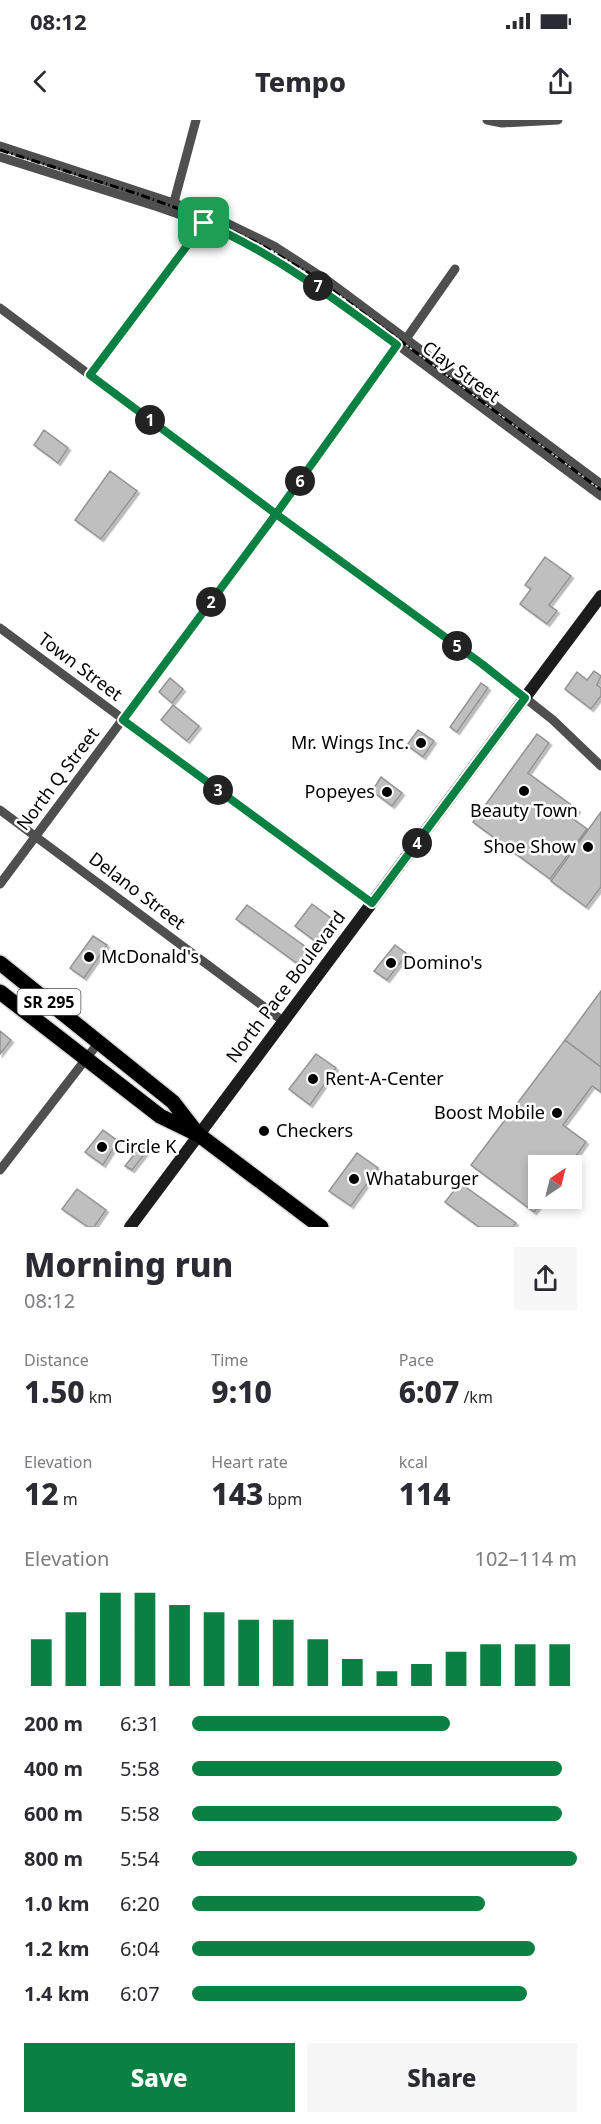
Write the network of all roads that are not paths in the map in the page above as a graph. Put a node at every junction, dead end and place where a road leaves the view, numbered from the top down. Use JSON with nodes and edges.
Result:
{"nodes":[{"id":1,"x":196,"y":120,"type":"edge"},
{"id":2,"x":487,"y":120,"type":"edge"},
{"id":3,"x":558,"y":120,"type":"edge"},
{"id":4,"x":0,"y":146,"type":"edge"},
{"id":5,"x":0,"y":157,"type":"edge"},
{"id":6,"x":174,"y":202,"type":"junction"},
{"id":7,"x":207,"y":219,"type":"junction"},
{"id":8,"x":455,"y":268,"type":"dead end"},
{"id":9,"x":0,"y":308,"type":"edge"},
{"id":10,"x":406,"y":339,"type":"junction"},
{"id":11,"x":397,"y":345,"type":"junction"},
{"id":12,"x":90,"y":375,"type":"junction"},
{"id":13,"x":601,"y":484,"type":"edge"},
{"id":14,"x":601,"y":496,"type":"edge"},
{"id":15,"x":276,"y":514,"type":"junction"},
{"id":16,"x":601,"y":596,"type":"edge"},
{"id":17,"x":0,"y":628,"type":"edge"},
{"id":18,"x":525,"y":698,"type":"junction"},
{"id":19,"x":123,"y":720,"type":"junction"},
{"id":20,"x":601,"y":766,"type":"edge"},
{"id":21,"x":0,"y":810,"type":"edge"},
{"id":22,"x":36,"y":836,"type":"junction"},
{"id":23,"x":0,"y":884,"type":"edge"},
{"id":24,"x":372,"y":903,"type":"junction"},
{"id":25,"x":0,"y":963,"type":"edge"},
{"id":26,"x":0,"y":992,"type":"edge"},
{"id":27,"x":283,"y":1021,"type":"junction"},
{"id":28,"x":99,"y":1042,"type":"junction"},
{"id":29,"x":87,"y":1058,"type":"junction"},
{"id":30,"x":199,"y":1135,"type":"junction"},
{"id":31,"x":0,"y":1170,"type":"edge"},
{"id":32,"x":130,"y":1227,"type":"edge"},
{"id":33,"x":321,"y":1227,"type":"edge"}],
"edges":[{"from":1,"to":6,"type":"street"},
{"from":2,"to":3,"type":"street"},
{"from":4,"to":6,"type":"street","name":"Clay Street"},
{"from":5,"to":7,"type":"street","name":"Clay Street"},
{"from":6,"to":7,"type":"street","name":"Clay Street"},
{"from":7,"to":10,"type":"street","name":"Clay Street"},
{"from":7,"to":11,"type":"street","name":"Clay Street"},
{"from":7,"to":12,"type":"street"},
{"from":8,"to":10,"type":"street"},
{"from":9,"to":12,"type":"street"},
{"from":10,"to":13,"type":"street","name":"Clay Street"},
{"from":11,"to":14,"type":"street","name":"Clay Street"},
{"from":11,"to":15,"type":"street","name":"North Q Street"},
{"from":12,"to":15,"type":"street"},
{"from":15,"to":18,"type":"street"},
{"from":15,"to":19,"type":"street","name":"North Q Street"},
{"from":16,"to":18,"type":"main road","name":"North Pace Boulevard"},
{"from":17,"to":19,"type":"street","name":"Town Street"},
{"from":18,"to":20,"type":"street"},
{"from":18,"to":24,"type":"main road","name":"North Pace Boulevard"},
{"from":19,"to":22,"type":"street","name":"North Q Street"},
{"from":19,"to":24,"type":"street","name":"Town Street"},
{"from":21,"to":22,"type":"street","name":"Delano Street"},
{"from":22,"to":23,"type":"street","name":"North Q Street"},
{"from":22,"to":27,"type":"street","name":"Delano Street"},
{"from":24,"to":27,"type":"main road","name":"North Pace Boulevard"},
{"from":25,"to":28,"type":"main road","number":"SR 295"},
{"from":26,"to":29,"type":"main road","number":"SR 295"},
{"from":27,"to":30,"type":"main road","name":"North Pace Boulevard"},
{"from":28,"to":29,"type":"street"},
{"from":28,"to":30,"type":"main road","number":"SR 295"},
{"from":29,"to":30,"type":"main road","number":"SR 295"},
{"from":29,"to":31,"type":"street"},
{"from":30,"to":32,"type":"main road","name":"North Pace Boulevard"},
{"from":30,"to":33,"type":"main road","number":"SR 295"}]}
